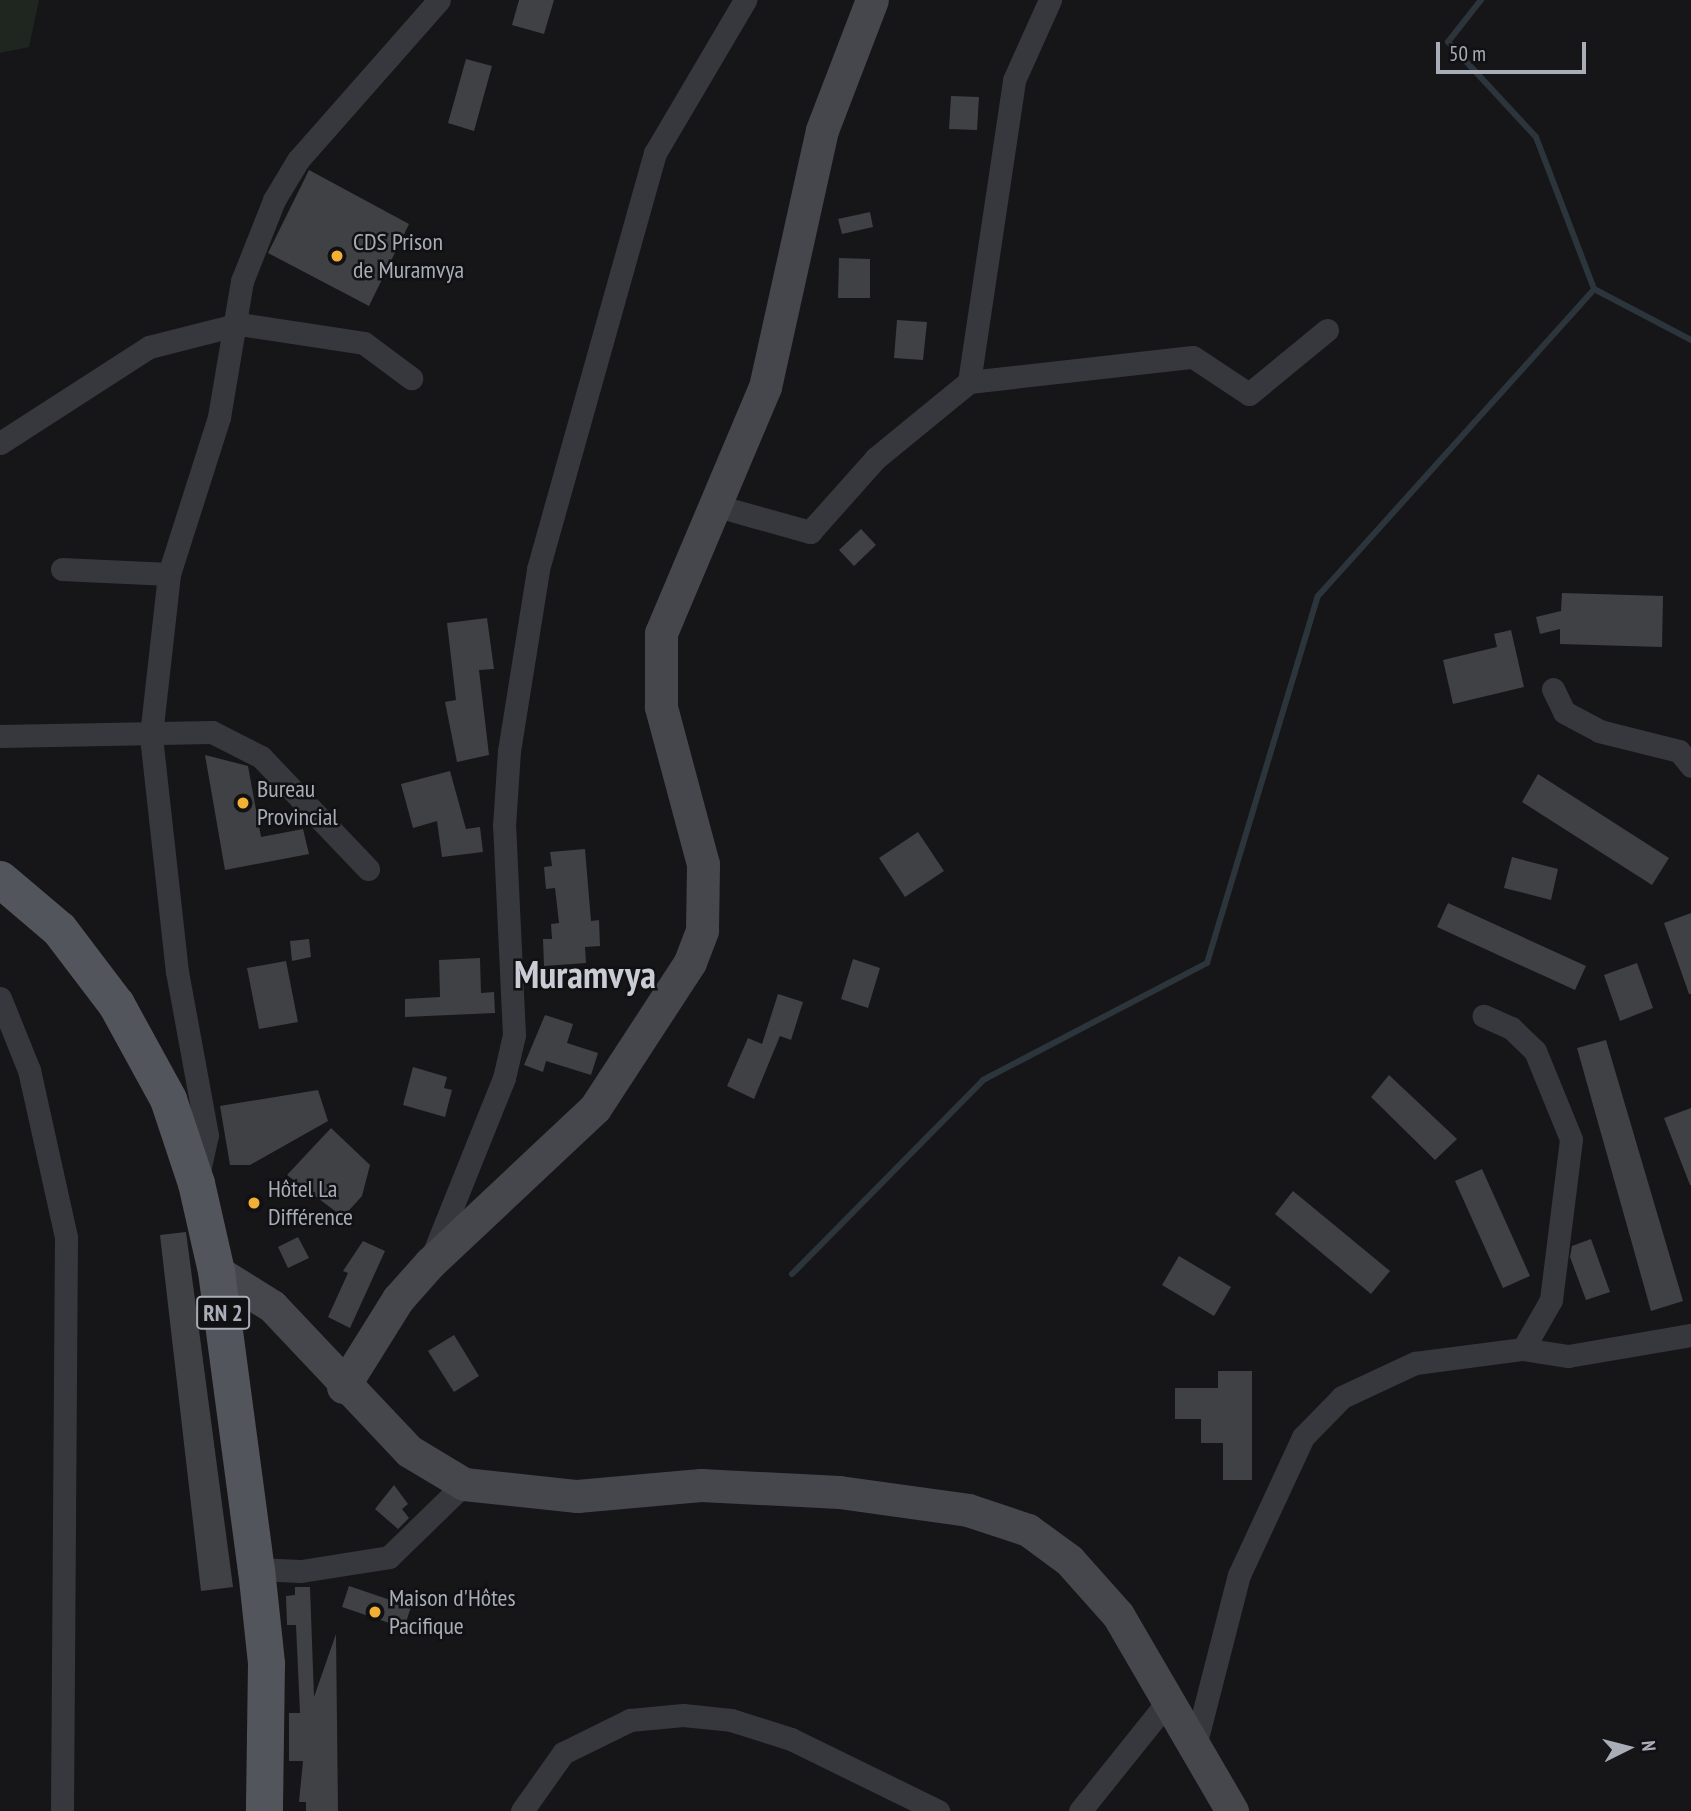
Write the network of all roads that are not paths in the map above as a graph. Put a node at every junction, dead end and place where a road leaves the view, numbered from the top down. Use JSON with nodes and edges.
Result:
{"nodes":[{"id":1,"x":439,"y":0,"type":"edge"},
{"id":2,"x":745,"y":0,"type":"edge"},
{"id":3,"x":872,"y":0,"type":"edge"},
{"id":4,"x":1050,"y":0,"type":"edge"},
{"id":5,"x":239,"y":324,"type":"junction"},
{"id":6,"x":1327,"y":330,"type":"dead end"},
{"id":7,"x":411,"y":378,"type":"dead end"},
{"id":8,"x":970,"y":382,"type":"junction"},
{"id":9,"x":0,"y":443,"type":"edge"},
{"id":10,"x":717,"y":506,"type":"junction"},
{"id":11,"x":62,"y":569,"type":"dead end"},
{"id":12,"x":169,"y":574,"type":"junction"},
{"id":13,"x":1553,"y":689,"type":"dead end"},
{"id":14,"x":151,"y":735,"type":"junction"},
{"id":15,"x":0,"y":736,"type":"edge"},
{"id":16,"x":1691,"y":766,"type":"edge"},
{"id":17,"x":368,"y":869,"type":"dead end"},
{"id":18,"x":0,"y":879,"type":"edge"},
{"id":19,"x":0,"y":998,"type":"edge"},
{"id":20,"x":1484,"y":1016,"type":"dead end"},
{"id":21,"x":196,"y":1183,"type":"junction"},
{"id":22,"x":430,"y":1263,"type":"junction"},
{"id":23,"x":216,"y":1271,"type":"junction"},
{"id":24,"x":1691,"y":1335,"type":"edge"},
{"id":25,"x":1523,"y":1349,"type":"junction"},
{"id":26,"x":343,"y":1387,"type":"junction"},
{"id":27,"x":464,"y":1484,"type":"junction"},
{"id":28,"x":256,"y":1569,"type":"junction"},
{"id":29,"x":1168,"y":1700,"type":"junction"},
{"id":30,"x":1196,"y":1742,"type":"junction"},
{"id":31,"x":62,"y":1811,"type":"edge"},
{"id":32,"x":264,"y":1811,"type":"edge"},
{"id":33,"x":522,"y":1811,"type":"edge"},
{"id":34,"x":938,"y":1811,"type":"edge"},
{"id":35,"x":1080,"y":1811,"type":"edge"},
{"id":36,"x":1232,"y":1811,"type":"edge"}],
"edges":[{"from":1,"to":5,"type":"street"},
{"from":2,"to":22,"type":"street"},
{"from":3,"to":10,"type":"main road"},
{"from":4,"to":8,"type":"street"},
{"from":5,"to":7,"type":"street"},
{"from":5,"to":9,"type":"street"},
{"from":5,"to":12,"type":"street"},
{"from":6,"to":8,"type":"street"},
{"from":8,"to":10,"type":"street"},
{"from":10,"to":22,"type":"main road"},
{"from":11,"to":12,"type":"street"},
{"from":12,"to":14,"type":"street"},
{"from":13,"to":16,"type":"street"},
{"from":14,"to":15,"type":"street"},
{"from":14,"to":17,"type":"street"},
{"from":14,"to":21,"type":"street"},
{"from":18,"to":21,"type":"main road","number":"RN 2"},
{"from":19,"to":31,"type":"street"},
{"from":20,"to":25,"type":"street"},
{"from":21,"to":23,"type":"main road","number":"RN 2"},
{"from":22,"to":26,"type":"main road"},
{"from":23,"to":26,"type":"main road"},
{"from":23,"to":28,"type":"main road","number":"RN 2"},
{"from":24,"to":25,"type":"street"},
{"from":25,"to":30,"type":"street"},
{"from":26,"to":27,"type":"main road"},
{"from":27,"to":28,"type":"street"},
{"from":27,"to":29,"type":"main road"},
{"from":28,"to":32,"type":"main road","number":"RN 2"},
{"from":29,"to":30,"type":"main road"},
{"from":29,"to":35,"type":"street"},
{"from":30,"to":36,"type":"main road"},
{"from":33,"to":34,"type":"street"}]}
